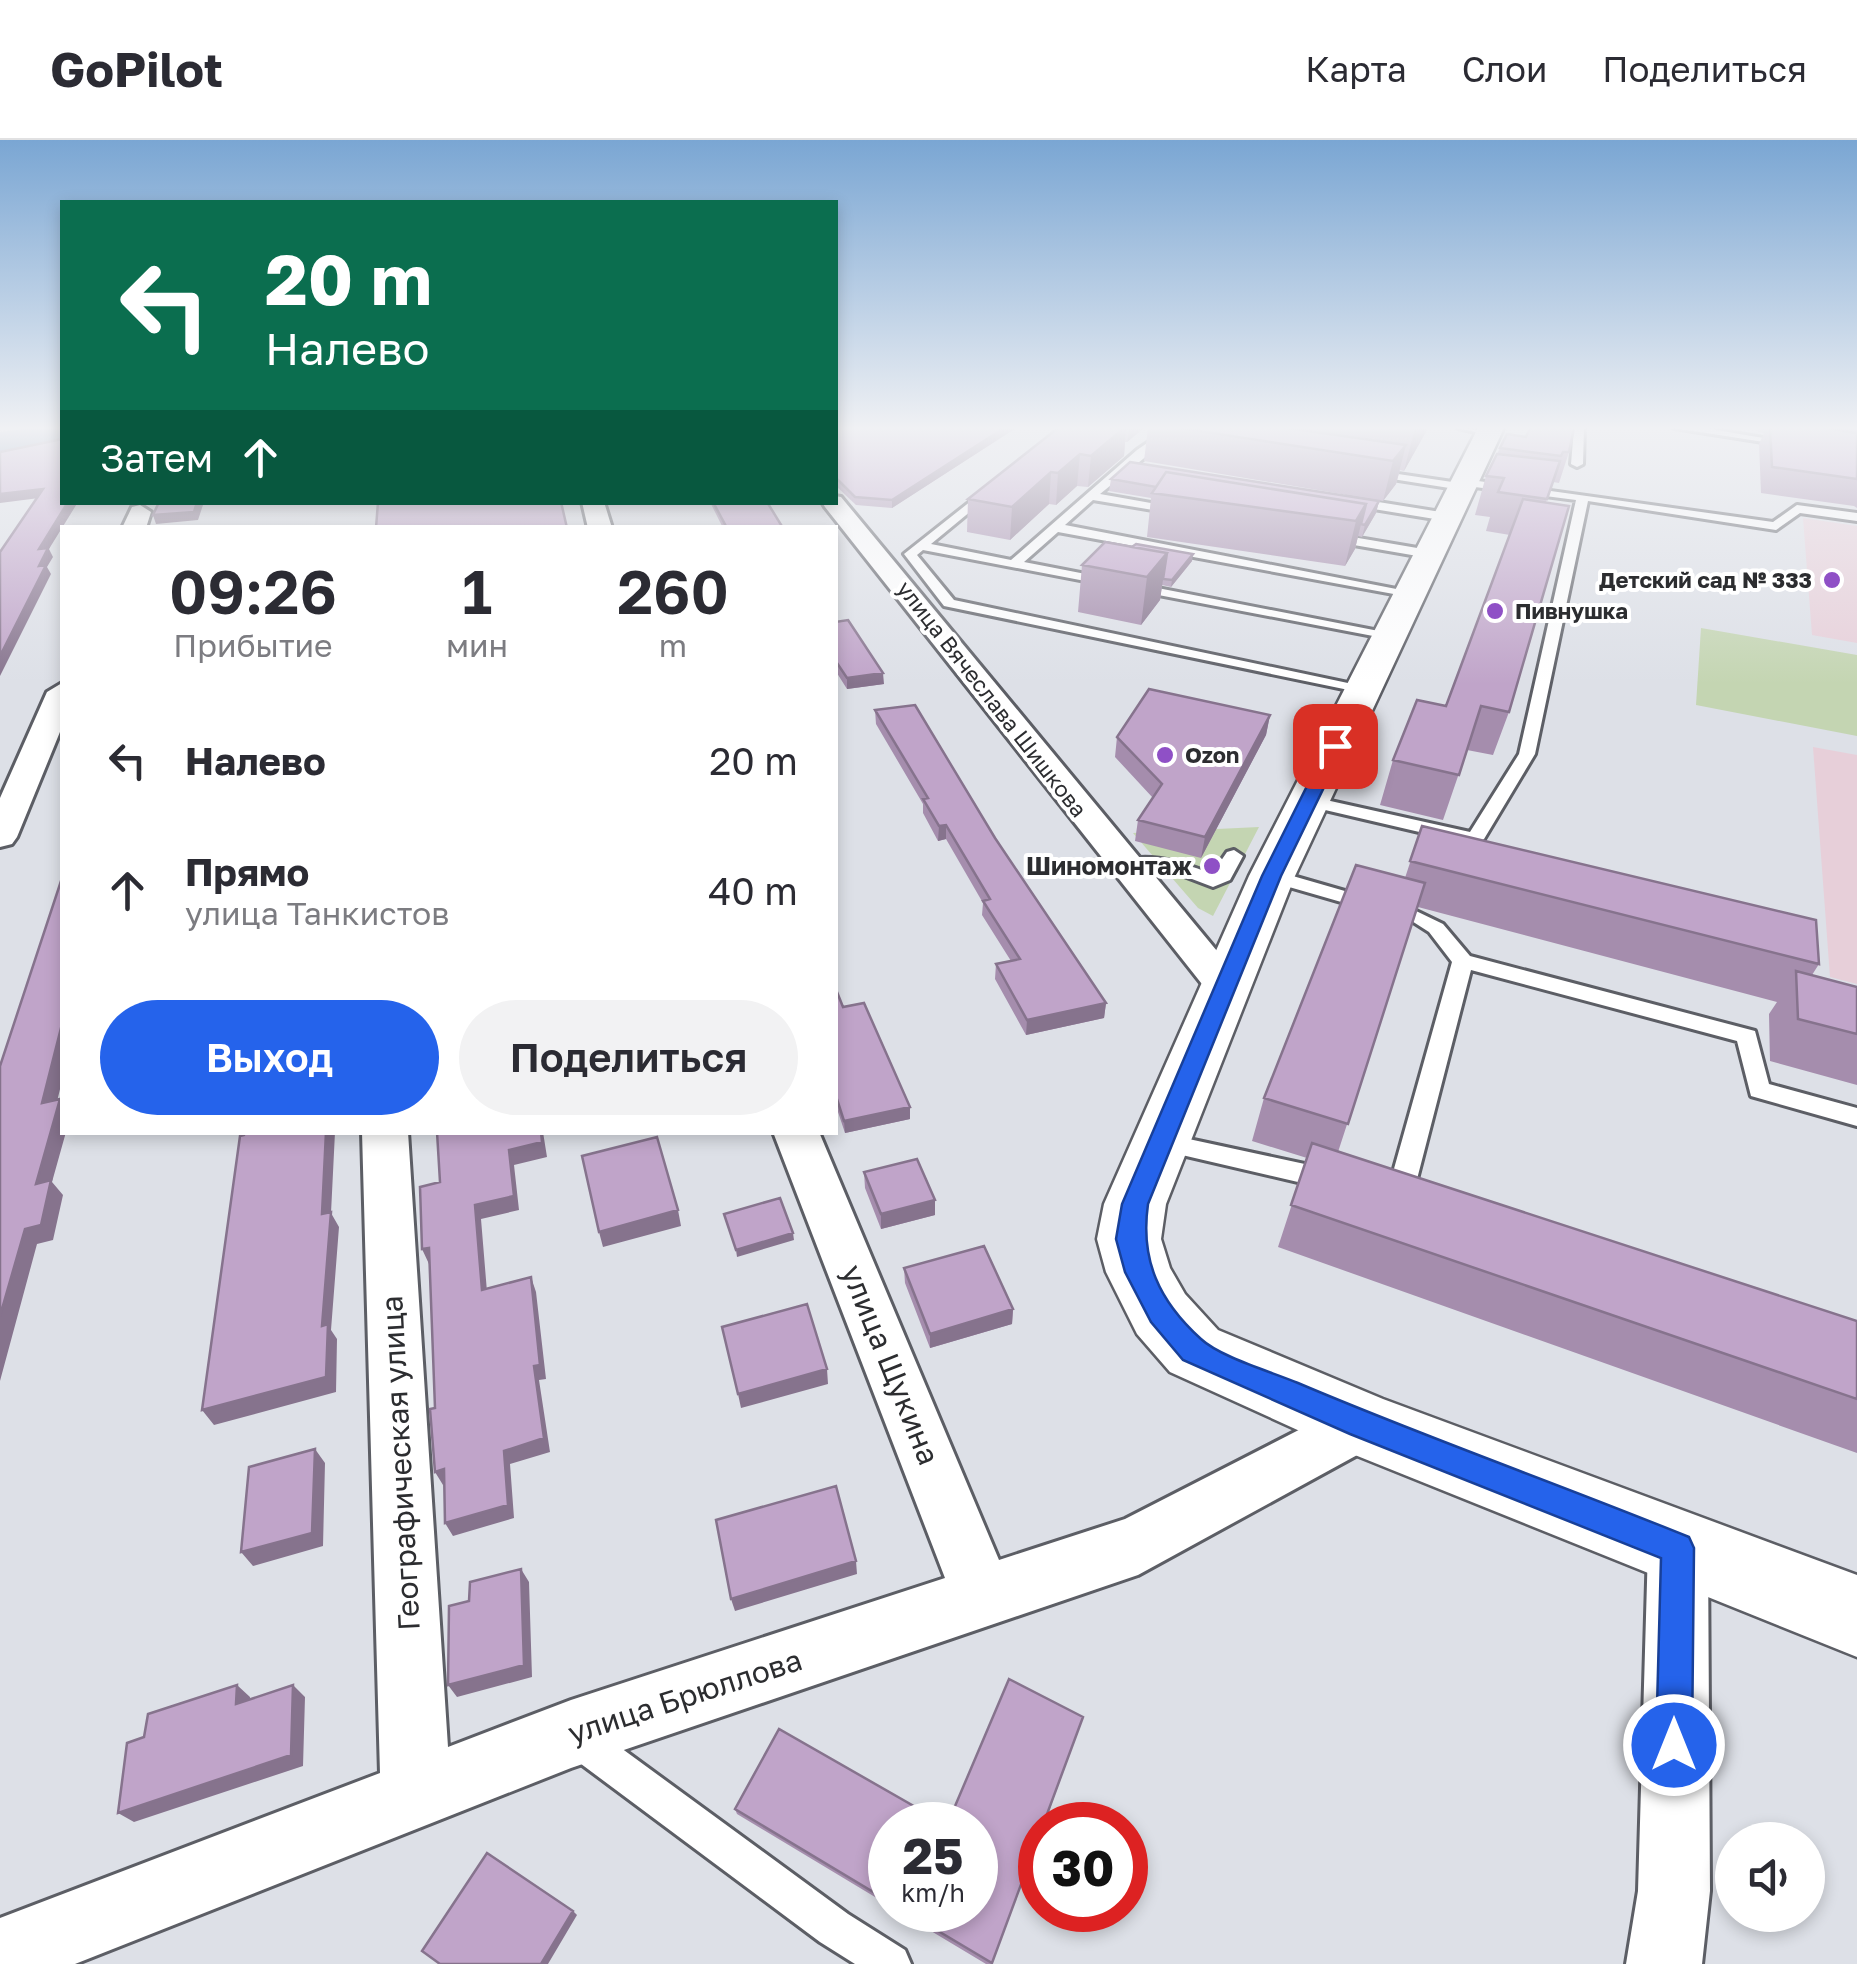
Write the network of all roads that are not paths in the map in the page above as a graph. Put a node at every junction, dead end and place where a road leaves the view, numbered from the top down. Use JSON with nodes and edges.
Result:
{"nodes":[{"id":1,"x":848,"y":513,"type":"edge"},
{"id":2,"x":961,"y":513,"type":"edge"},
{"id":3,"x":1076,"y":513,"type":"edge"},
{"id":4,"x":1187,"y":513,"type":"edge"},
{"id":5,"x":1423,"y":513,"type":"edge"},
{"id":6,"x":1449,"y":513,"type":"edge"},
{"id":7,"x":1581,"y":513,"type":"edge"},
{"id":8,"x":1688,"y":513,"type":"edge"},
{"id":9,"x":1792,"y":513,"type":"edge"},
{"id":10,"x":1828,"y":513,"type":"edge"},
{"id":11,"x":1192,"y":514,"type":"edge"},
{"id":12,"x":1447,"y":517,"type":"junction"},
{"id":13,"x":1857,"y":517,"type":"edge"},
{"id":14,"x":1059,"y":528,"type":"junction"},
{"id":15,"x":1311,"y":534,"type":"edge"},
{"id":16,"x":1429,"y":554,"type":"junction"},
{"id":17,"x":907,"y":557,"type":"junction"},
{"id":18,"x":1014,"y":564,"type":"junction"},
{"id":19,"x":1410,"y":592,"type":"junction"},
{"id":20,"x":1389,"y":636,"type":"junction"},
{"id":21,"x":1362,"y":692,"type":"junction"},
{"id":22,"x":60,"y":697,"type":"edge"},
{"id":23,"x":1308,"y":801,"type":"junction"},
{"id":24,"x":0,"y":837,"type":"edge"},
{"id":25,"x":1234,"y":856,"type":"dead end"},
{"id":26,"x":1125,"y":866,"type":"junction"},
{"id":27,"x":1272,"y":876,"type":"junction"},
{"id":28,"x":1463,"y":962,"type":"junction"},
{"id":29,"x":1226,"y":989,"type":"junction"},
{"id":30,"x":1857,"y":1117,"type":"edge"},
{"id":31,"x":385,"y":1135,"type":"edge"},
{"id":32,"x":797,"y":1135,"type":"edge"},
{"id":33,"x":1161,"y":1142,"type":"junction"},
{"id":34,"x":1361,"y":1424,"type":"junction"},
{"id":35,"x":1678,"y":1548,"type":"junction"},
{"id":36,"x":984,"y":1598,"type":"junction"},
{"id":37,"x":1857,"y":1616,"type":"edge"},
{"id":38,"x":572,"y":1734,"type":"junction"},
{"id":39,"x":412,"y":1794,"type":"junction"},
{"id":40,"x":0,"y":1956,"type":"edge"},
{"id":41,"x":891,"y":1964,"type":"edge"},
{"id":42,"x":1664,"y":1964,"type":"edge"}],
"edges":[{"from":1,"to":17,"type":"street","name":"улица Вячеслава Шишкова"},
{"from":2,"to":17,"type":"lane"},
{"from":3,"to":14,"type":"lane"},
{"from":4,"to":11,"type":"lane"},
{"from":5,"to":12,"type":"lane"},
{"from":6,"to":12,"type":"main road"},
{"from":7,"to":23,"type":"lane"},
{"from":8,"to":9,"type":"lane"},
{"from":10,"to":13,"type":"lane"},
{"from":12,"to":16,"type":"main road"},
{"from":14,"to":18,"type":"lane"},
{"from":14,"to":19,"type":"lane"},
{"from":15,"to":16,"type":"lane"},
{"from":16,"to":19,"type":"main road"},
{"from":17,"to":18,"type":"lane"},
{"from":17,"to":21,"type":"lane"},
{"from":17,"to":26,"type":"street","name":"улица Вячеслава Шишкова"},
{"from":18,"to":20,"type":"lane"},
{"from":19,"to":20,"type":"main road"},
{"from":20,"to":21,"type":"main road"},
{"from":21,"to":23,"type":"main road"},
{"from":22,"to":24,"type":"street"},
{"from":23,"to":27,"type":"main road"},
{"from":25,"to":26,"type":"lane"},
{"from":26,"to":29,"type":"street","name":"улица Вячеслава Шишкова"},
{"from":27,"to":28,"type":"lane"},
{"from":27,"to":29,"type":"main road"},
{"from":28,"to":30,"type":"lane"},
{"from":28,"to":33,"type":"lane"},
{"from":29,"to":33,"type":"main road"},
{"from":31,"to":39,"type":"street","name":"Географическая улица"},
{"from":32,"to":36,"type":"street","name":"улица Щукина"},
{"from":33,"to":34,"type":"main road"},
{"from":34,"to":35,"type":"main road"},
{"from":34,"to":36,"type":"street","name":"улица Брюллова"},
{"from":35,"to":37,"type":"main road"},
{"from":35,"to":42,"type":"street"},
{"from":36,"to":38,"type":"street","name":"улица Брюллова"},
{"from":38,"to":39,"type":"street","name":"улица Брюллова"},
{"from":38,"to":41,"type":"lane"},
{"from":39,"to":40,"type":"street","name":"улица Брюллова"}]}
